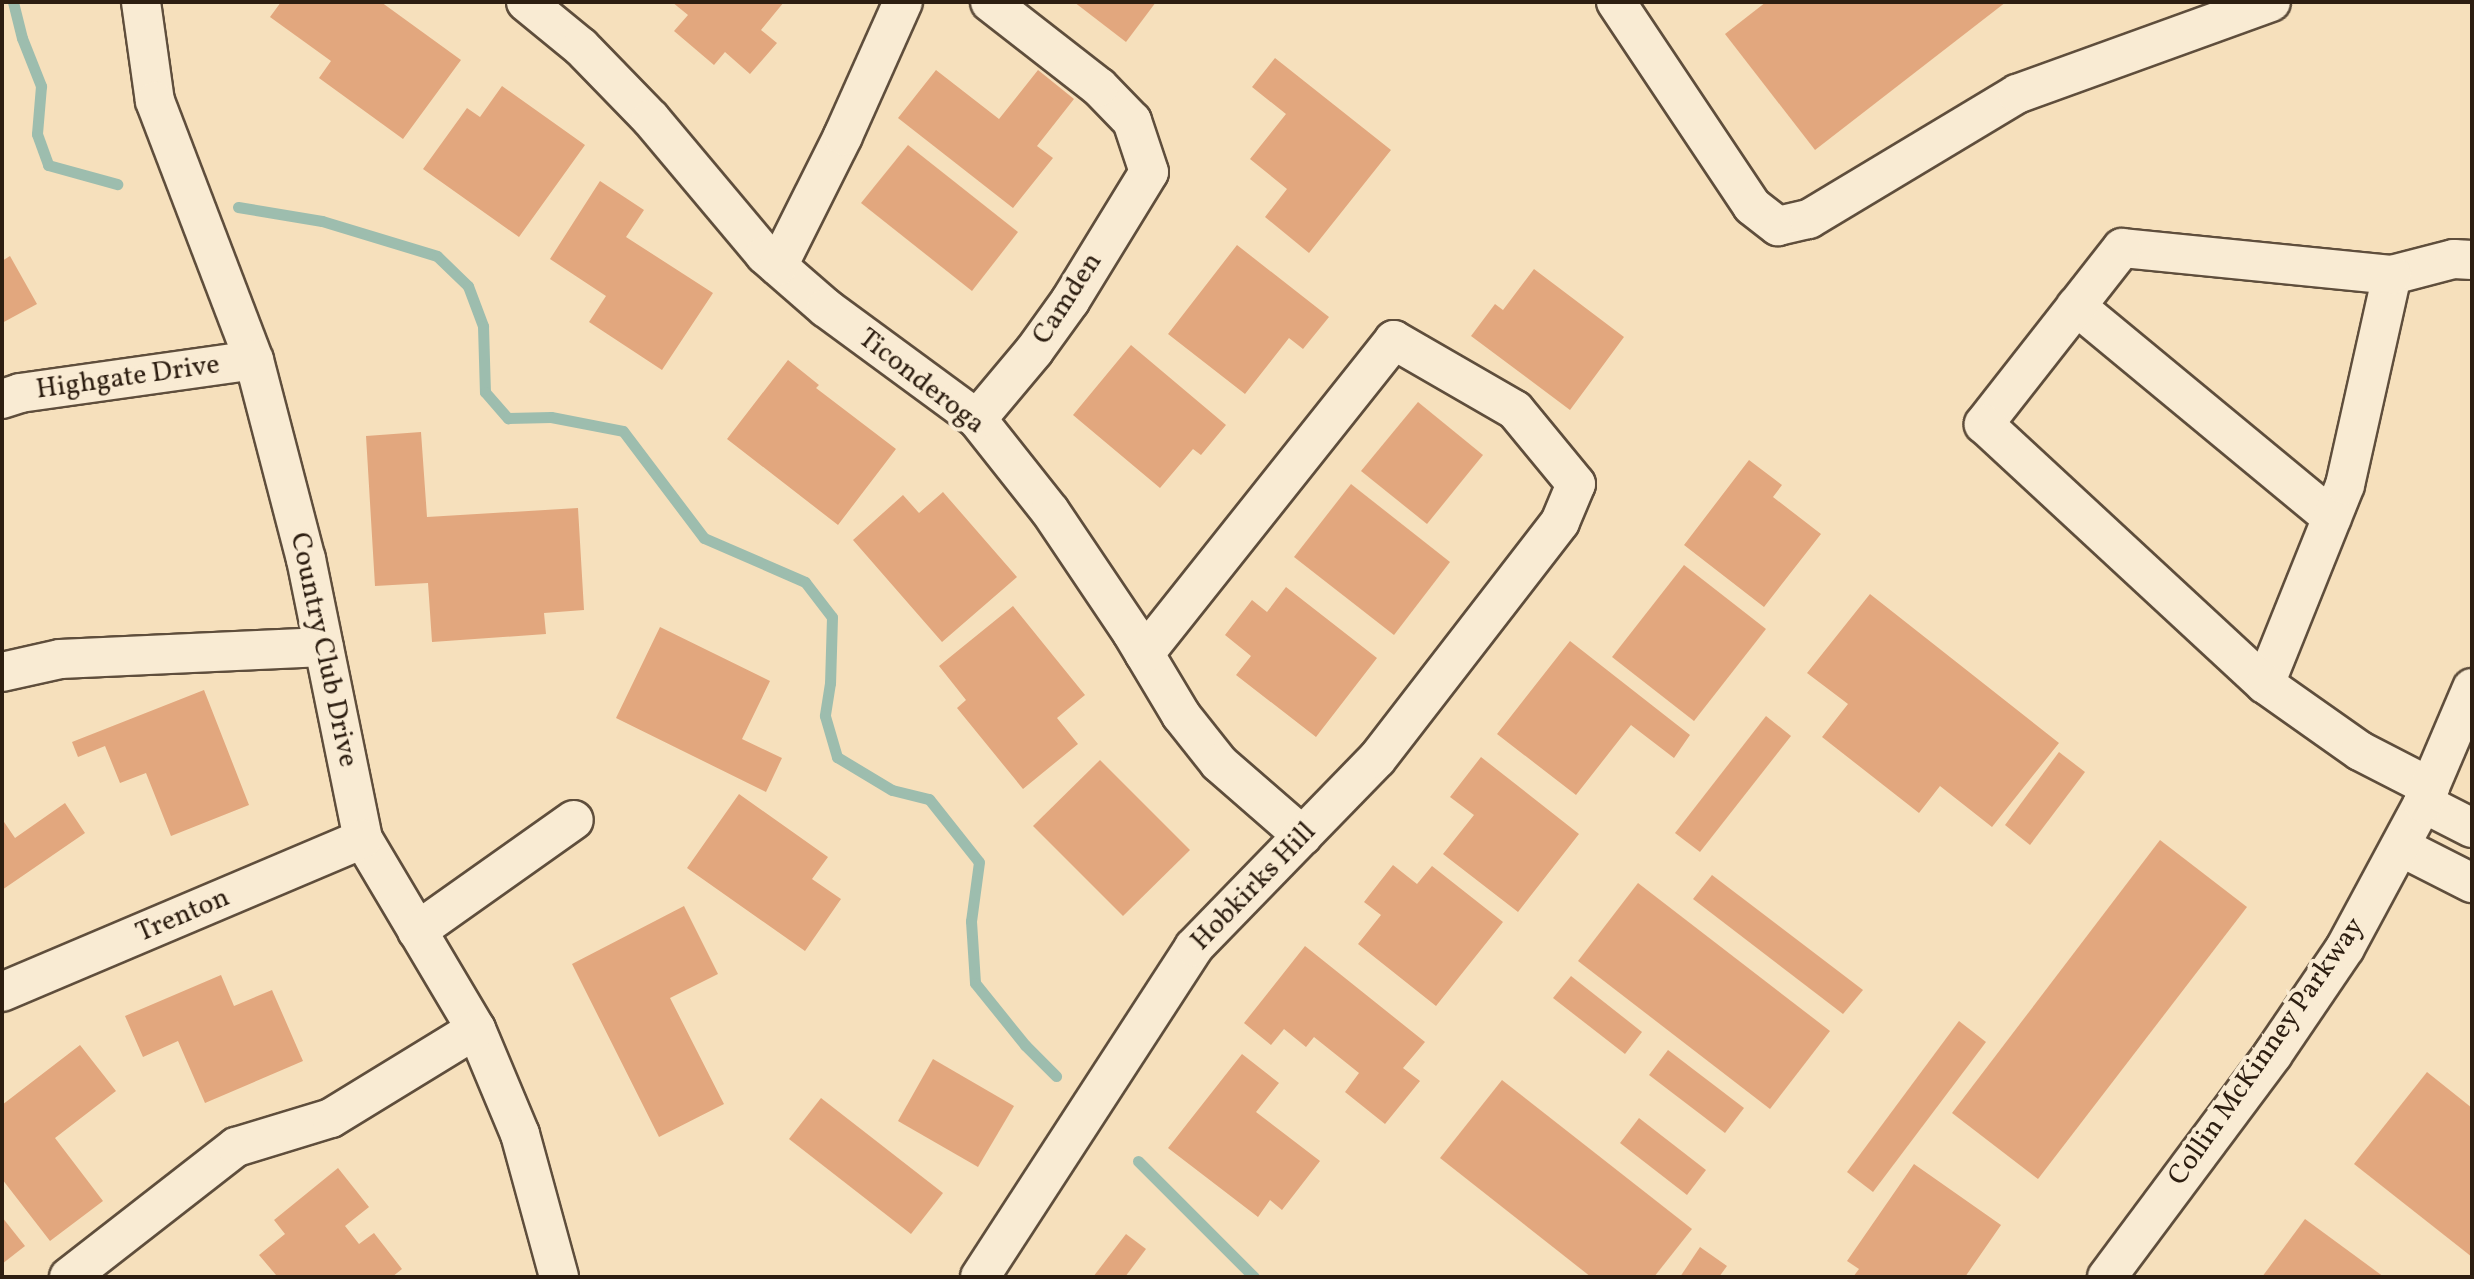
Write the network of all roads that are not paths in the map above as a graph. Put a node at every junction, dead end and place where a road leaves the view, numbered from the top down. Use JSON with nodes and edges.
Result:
{"nodes":[{"id":1,"x":141,"y":2,"type":"edge"},
{"id":2,"x":526,"y":2,"type":"edge"},
{"id":3,"x":903,"y":2,"type":"edge"},
{"id":4,"x":990,"y":2,"type":"edge"},
{"id":5,"x":1616,"y":2,"type":"edge"},
{"id":6,"x":2271,"y":2,"type":"edge"},
{"id":7,"x":2472,"y":260,"type":"edge"},
{"id":8,"x":778,"y":266,"type":"junction"},
{"id":9,"x":2392,"y":275,"type":"junction"},
{"id":10,"x":2076,"y":306,"type":"junction"},
{"id":11,"x":254,"y":360,"type":"junction"},
{"id":12,"x":2,"y":399,"type":"edge"},
{"id":13,"x":977,"y":419,"type":"junction"},
{"id":14,"x":2332,"y":518,"type":"junction"},
{"id":15,"x":324,"y":647,"type":"junction"},
{"id":16,"x":1144,"y":654,"type":"junction"},
{"id":17,"x":2,"y":672,"type":"edge"},
{"id":18,"x":2265,"y":684,"type":"junction"},
{"id":19,"x":2472,"y":688,"type":"edge"},
{"id":20,"x":2427,"y":795,"type":"junction"},
{"id":21,"x":574,"y":820,"type":"dead end"},
{"id":22,"x":2472,"y":828,"type":"edge"},
{"id":23,"x":1303,"y":836,"type":"junction"},
{"id":24,"x":363,"y":839,"type":"junction"},
{"id":25,"x":2401,"y":847,"type":"junction"},
{"id":26,"x":2472,"y":883,"type":"edge"},
{"id":27,"x":417,"y":931,"type":"junction"},
{"id":28,"x":2,"y":992,"type":"edge"},
{"id":29,"x":476,"y":1029,"type":"junction"},
{"id":30,"x":69,"y":1277,"type":"edge"},
{"id":31,"x":559,"y":1277,"type":"edge"},
{"id":32,"x":980,"y":1277,"type":"edge"},
{"id":33,"x":2107,"y":1277,"type":"edge"}],
"edges":[{"from":1,"to":11,"type":"street","name":"Country Club Drive"},
{"from":2,"to":8,"type":"street","name":"Ticonderoga"},
{"from":3,"to":8,"type":"street"},
{"from":4,"to":13,"type":"street","name":"Camden"},
{"from":5,"to":6,"type":"street"},
{"from":7,"to":9,"type":"street"},
{"from":8,"to":13,"type":"street","name":"Ticonderoga"},
{"from":9,"to":10,"type":"street"},
{"from":9,"to":14,"type":"street"},
{"from":10,"to":14,"type":"street"},
{"from":10,"to":18,"type":"street"},
{"from":11,"to":12,"type":"street","name":"Highgate Drive"},
{"from":11,"to":15,"type":"street","name":"Country Club Drive"},
{"from":13,"to":16,"type":"street","name":"Ticonderoga"},
{"from":14,"to":18,"type":"street"},
{"from":15,"to":17,"type":"street"},
{"from":15,"to":24,"type":"street","name":"Country Club Drive"},
{"from":16,"to":23,"type":"street","name":"Ticonderoga"},
{"from":16,"to":23,"type":"street","name":"Hobkirks Hill"},
{"from":18,"to":20,"type":"street"},
{"from":19,"to":20,"type":"street","name":"Collin McKinney Parkway"},
{"from":20,"to":22,"type":"street"},
{"from":20,"to":25,"type":"street","name":"Collin McKinney Parkway"},
{"from":21,"to":27,"type":"street"},
{"from":23,"to":32,"type":"street","name":"Hobkirks Hill"},
{"from":24,"to":27,"type":"street","name":"Country Club Drive"},
{"from":24,"to":28,"type":"street","name":"Trenton"},
{"from":25,"to":26,"type":"street"},
{"from":25,"to":33,"type":"street","name":"Collin McKinney Parkway"},
{"from":27,"to":29,"type":"street","name":"Country Club Drive"},
{"from":29,"to":30,"type":"street"},
{"from":29,"to":31,"type":"street","name":"Country Club Drive"}]}
